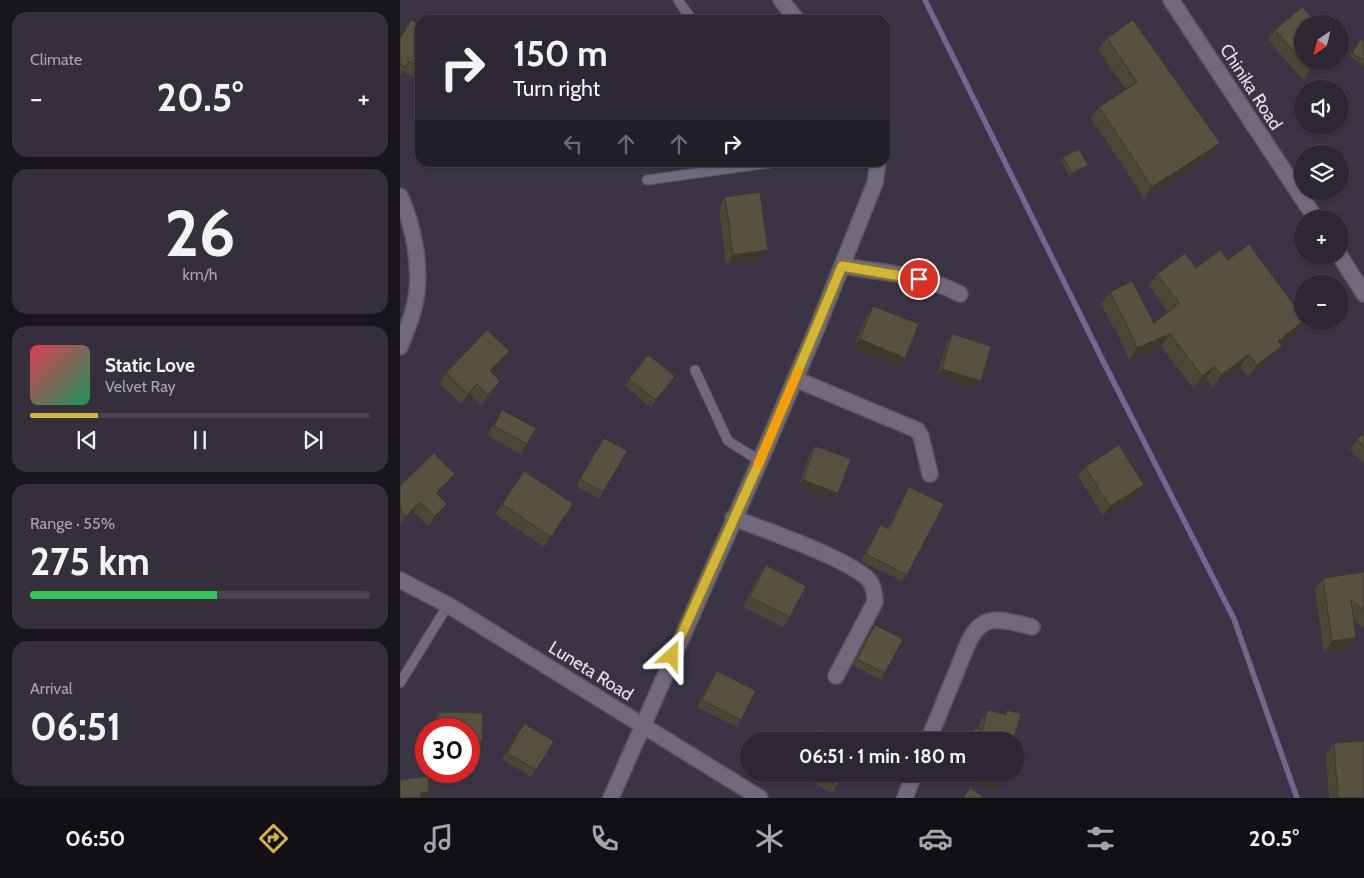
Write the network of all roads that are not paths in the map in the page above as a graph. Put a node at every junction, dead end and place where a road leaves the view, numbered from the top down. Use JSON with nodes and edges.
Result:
{"nodes":[{"id":1,"x":678,"y":0,"type":"edge"},
{"id":2,"x":781,"y":0,"type":"edge"},
{"id":3,"x":1171,"y":0,"type":"edge"},
{"id":4,"x":688,"y":15,"type":"edge"},
{"id":5,"x":793,"y":15,"type":"edge"},
{"id":6,"x":722,"y":167,"type":"edge"},
{"id":7,"x":877,"y":167,"type":"edge"},
{"id":8,"x":647,"y":180,"type":"dead end"},
{"id":9,"x":400,"y":196,"type":"edge"},
{"id":10,"x":1310,"y":210,"type":"edge"},
{"id":11,"x":1346,"y":265,"type":"edge"},
{"id":12,"x":842,"y":266,"type":"junction"},
{"id":13,"x":960,"y":294,"type":"dead end"},
{"id":14,"x":1364,"y":294,"type":"edge"},
{"id":15,"x":400,"y":347,"type":"edge"},
{"id":16,"x":695,"y":370,"type":"dead end"},
{"id":17,"x":795,"y":379,"type":"junction"},
{"id":18,"x":760,"y":461,"type":"junction"},
{"id":19,"x":930,"y":474,"type":"dead end"},
{"id":20,"x":734,"y":518,"type":"junction"},
{"id":21,"x":400,"y":580,"type":"edge"},
{"id":22,"x":448,"y":605,"type":"junction"},
{"id":23,"x":1032,"y":627,"type":"dead end"},
{"id":24,"x":836,"y":676,"type":"dead end"},
{"id":25,"x":400,"y":683,"type":"edge"},
{"id":26,"x":642,"y":725,"type":"junction"},
{"id":27,"x":932,"y":732,"type":"edge"},
{"id":28,"x":911,"y":782,"type":"edge"},
{"id":29,"x":611,"y":798,"type":"edge"},
{"id":30,"x":760,"y":798,"type":"edge"},
{"id":31,"x":905,"y":798,"type":"edge"}],
"edges":[{"from":1,"to":4,"type":"lane"},
{"from":2,"to":5,"type":"street"},
{"from":3,"to":10,"type":"street","name":"Chinika Road"},
{"from":6,"to":8,"type":"lane"},
{"from":7,"to":12,"type":"street"},
{"from":9,"to":15,"type":"street"},
{"from":11,"to":14,"type":"street"},
{"from":12,"to":13,"type":"street"},
{"from":12,"to":17,"type":"street"},
{"from":16,"to":18,"type":"lane"},
{"from":17,"to":18,"type":"street"},
{"from":17,"to":19,"type":"street"},
{"from":18,"to":20,"type":"street"},
{"from":20,"to":24,"type":"street"},
{"from":20,"to":26,"type":"street"},
{"from":21,"to":22,"type":"street","name":"Luneta Road"},
{"from":22,"to":25,"type":"lane"},
{"from":22,"to":26,"type":"street","name":"Luneta Road"},
{"from":23,"to":27,"type":"street"},
{"from":26,"to":29,"type":"street"},
{"from":26,"to":30,"type":"street","name":"Luneta Road"},
{"from":28,"to":31,"type":"street"}]}
